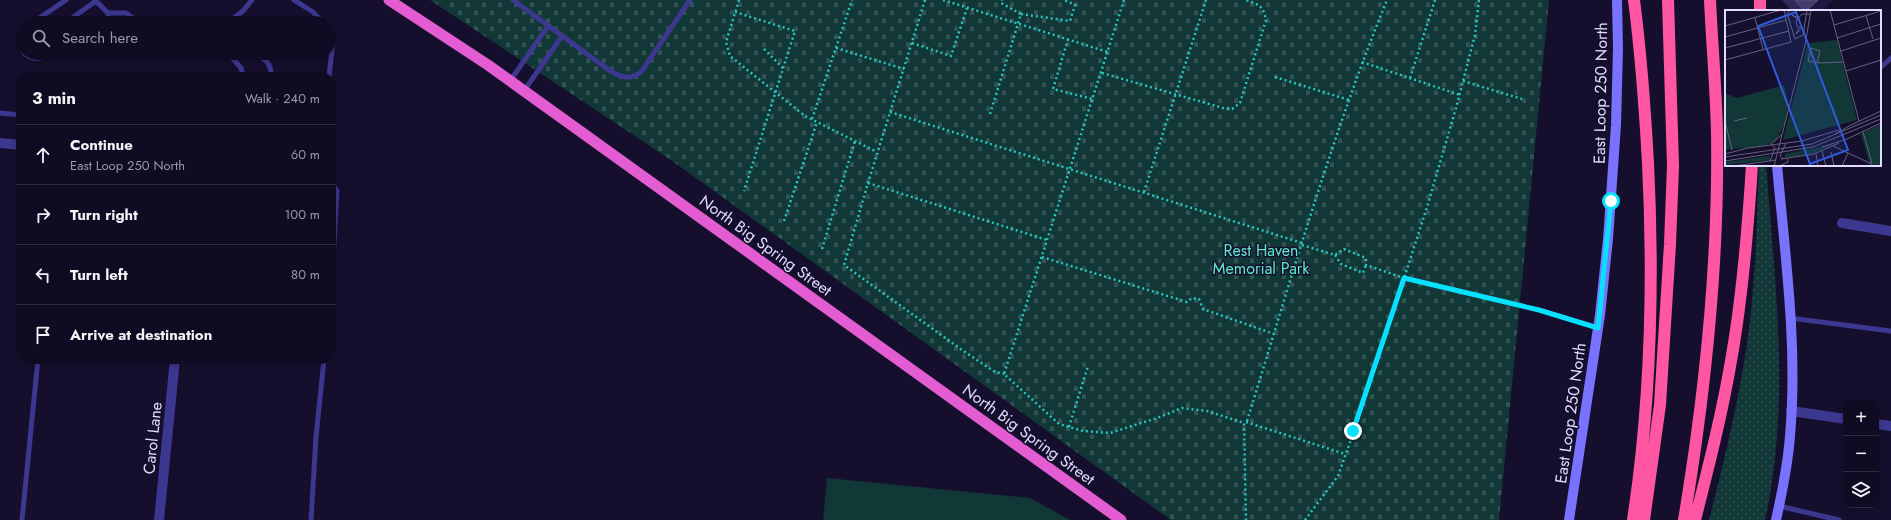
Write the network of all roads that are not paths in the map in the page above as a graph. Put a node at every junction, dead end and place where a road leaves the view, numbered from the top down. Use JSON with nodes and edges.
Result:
{"nodes":[{"id":1,"x":66,"y":0,"type":"edge"},
{"id":2,"x":252,"y":0,"type":"edge"},
{"id":3,"x":294,"y":0,"type":"edge"},
{"id":4,"x":389,"y":0,"type":"edge"},
{"id":5,"x":513,"y":0,"type":"edge"},
{"id":6,"x":690,"y":0,"type":"edge"},
{"id":7,"x":1617,"y":0,"type":"edge"},
{"id":8,"x":1634,"y":0,"type":"edge"},
{"id":9,"x":1668,"y":0,"type":"edge"},
{"id":10,"x":1710,"y":0,"type":"edge"},
{"id":11,"x":1762,"y":0,"type":"edge"},
{"id":12,"x":96,"y":1,"type":"edge"},
{"id":13,"x":1760,"y":10,"type":"edge"},
{"id":14,"x":1764,"y":10,"type":"edge"},
{"id":15,"x":108,"y":13,"type":"junction"},
{"id":16,"x":42,"y":16,"type":"edge"},
{"id":17,"x":75,"y":16,"type":"edge"},
{"id":18,"x":108,"y":16,"type":"edge"},
{"id":19,"x":130,"y":16,"type":"edge"},
{"id":20,"x":237,"y":16,"type":"edge"},
{"id":21,"x":317,"y":16,"type":"edge"},
{"id":22,"x":548,"y":26,"type":"junction"},
{"id":23,"x":562,"y":36,"type":"junction"},
{"id":24,"x":1891,"y":58,"type":"edge"},
{"id":25,"x":234,"y":60,"type":"edge"},
{"id":26,"x":265,"y":60,"type":"edge"},
{"id":27,"x":331,"y":60,"type":"edge"},
{"id":28,"x":1881,"y":67,"type":"edge"},
{"id":29,"x":241,"y":72,"type":"edge"},
{"id":30,"x":271,"y":72,"type":"edge"},
{"id":31,"x":330,"y":72,"type":"edge"},
{"id":32,"x":510,"y":82,"type":"junction"},
{"id":33,"x":524,"y":92,"type":"junction"},
{"id":34,"x":0,"y":113,"type":"edge"},
{"id":35,"x":16,"y":115,"type":"edge"},
{"id":36,"x":0,"y":143,"type":"edge"},
{"id":37,"x":16,"y":145,"type":"edge"},
{"id":38,"x":1752,"y":166,"type":"edge"},
{"id":39,"x":1777,"y":166,"type":"edge"},
{"id":40,"x":336,"y":190,"type":"edge"},
{"id":41,"x":336,"y":209,"type":"edge"},
{"id":42,"x":1842,"y":224,"type":"dead end"},
{"id":43,"x":1891,"y":231,"type":"edge"},
{"id":44,"x":1790,"y":318,"type":"junction"},
{"id":45,"x":1891,"y":331,"type":"edge"},
{"id":46,"x":38,"y":364,"type":"edge"},
{"id":47,"x":175,"y":364,"type":"edge"},
{"id":48,"x":323,"y":364,"type":"edge"},
{"id":49,"x":1792,"y":411,"type":"junction"},
{"id":50,"x":1843,"y":419,"type":"edge"},
{"id":51,"x":1879,"y":424,"type":"edge"},
{"id":52,"x":1891,"y":426,"type":"edge"},
{"id":53,"x":1779,"y":506,"type":"junction"},
{"id":54,"x":22,"y":520,"type":"edge"},
{"id":55,"x":159,"y":520,"type":"edge"},
{"id":56,"x":311,"y":520,"type":"edge"},
{"id":57,"x":1121,"y":520,"type":"edge"},
{"id":58,"x":1569,"y":520,"type":"edge"},
{"id":59,"x":1633,"y":520,"type":"edge"},
{"id":60,"x":1644,"y":520,"type":"edge"},
{"id":61,"x":1684,"y":520,"type":"edge"},
{"id":62,"x":1696,"y":520,"type":"edge"},
{"id":63,"x":1776,"y":520,"type":"edge"},
{"id":64,"x":1839,"y":520,"type":"edge"}],
"edges":[{"from":1,"to":16,"type":"lane"},
{"from":2,"to":20,"type":"lane"},
{"from":3,"to":21,"type":"lane"},
{"from":4,"to":32,"type":"highway","name":"North Big Spring Street"},
{"from":5,"to":22,"type":"lane"},
{"from":6,"to":23,"type":"lane"},
{"from":7,"to":58,"type":"main road","name":"East Loop 250 North"},
{"from":8,"to":59,"type":"highway"},
{"from":9,"to":60,"type":"highway"},
{"from":10,"to":61,"type":"highway"},
{"from":11,"to":13,"type":"highway"},
{"from":11,"to":14,"type":"main road"},
{"from":12,"to":15,"type":"lane"},
{"from":12,"to":17,"type":"lane"},
{"from":15,"to":18,"type":"lane"},
{"from":15,"to":19,"type":"lane"},
{"from":22,"to":23,"type":"lane"},
{"from":22,"to":32,"type":"lane"},
{"from":23,"to":33,"type":"lane"},
{"from":24,"to":28,"type":"lane"},
{"from":25,"to":29,"type":"lane"},
{"from":26,"to":30,"type":"lane"},
{"from":27,"to":31,"type":"lane"},
{"from":32,"to":33,"type":"highway","name":"North Big Spring Street"},
{"from":33,"to":57,"type":"highway","name":"North Big Spring Street"},
{"from":34,"to":35,"type":"lane"},
{"from":36,"to":37,"type":"street"},
{"from":38,"to":62,"type":"highway"},
{"from":39,"to":44,"type":"main road"},
{"from":40,"to":41,"type":"lane"},
{"from":42,"to":43,"type":"street"},
{"from":44,"to":45,"type":"lane"},
{"from":44,"to":49,"type":"main road"},
{"from":46,"to":54,"type":"lane"},
{"from":47,"to":55,"type":"street","name":"Carol Lane"},
{"from":48,"to":56,"type":"lane"},
{"from":49,"to":50,"type":"street"},
{"from":49,"to":53,"type":"main road"},
{"from":51,"to":52,"type":"street"},
{"from":53,"to":63,"type":"main road"},
{"from":53,"to":64,"type":"lane"}]}
